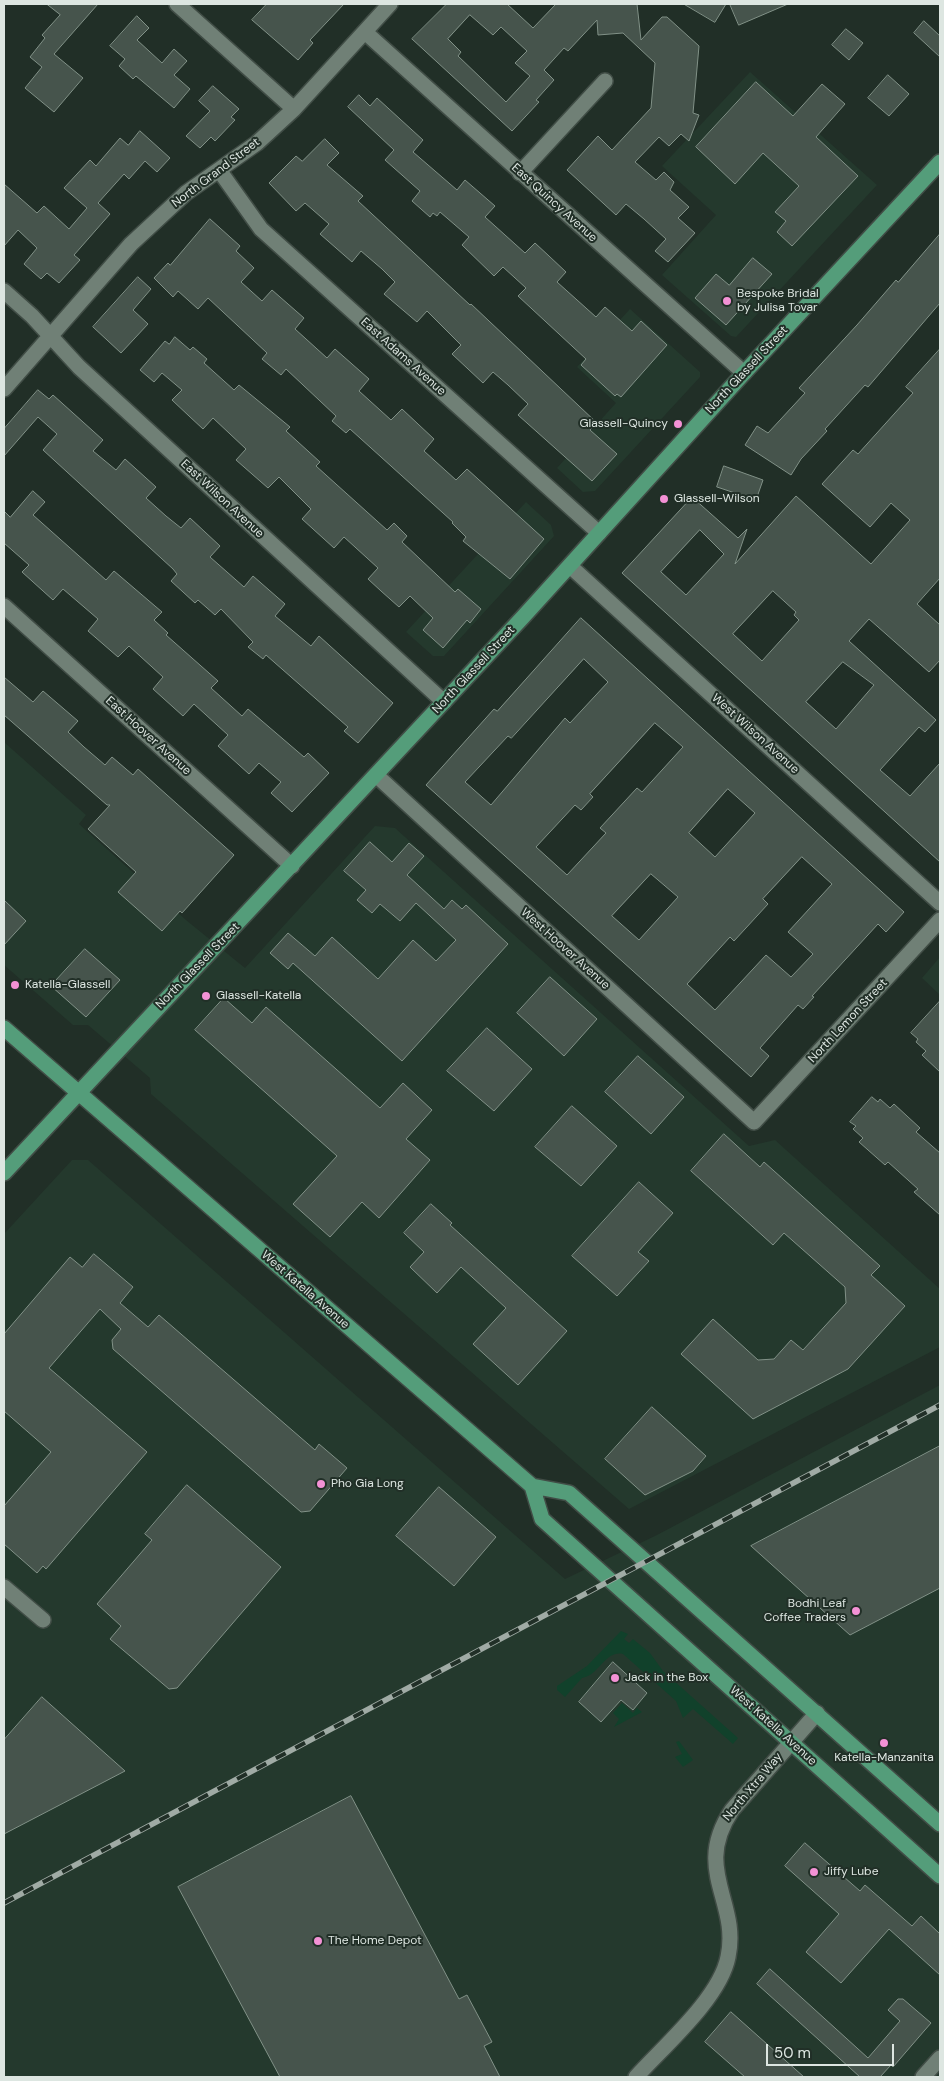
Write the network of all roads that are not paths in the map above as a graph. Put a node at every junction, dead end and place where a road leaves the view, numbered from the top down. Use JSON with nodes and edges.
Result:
{"nodes":[{"id":1,"x":177,"y":4,"type":"edge"},
{"id":2,"x":390,"y":4,"type":"edge"},
{"id":3,"x":365,"y":32,"type":"junction"},
{"id":4,"x":605,"y":81,"type":"dead end"},
{"id":5,"x":294,"y":109,"type":"junction"},
{"id":6,"x":940,"y":162,"type":"edge"},
{"id":7,"x":219,"y":170,"type":"junction"},
{"id":8,"x":520,"y":173,"type":"junction"},
{"id":9,"x":4,"y":291,"type":"edge"},
{"id":10,"x":50,"y":337,"type":"junction"},
{"id":11,"x":744,"y":373,"type":"junction"},
{"id":12,"x":4,"y":389,"type":"edge"},
{"id":13,"x":599,"y":533,"type":"junction"},
{"id":14,"x":570,"y":566,"type":"junction"},
{"id":15,"x":4,"y":606,"type":"edge"},
{"id":16,"x":444,"y":702,"type":"junction"},
{"id":17,"x":376,"y":776,"type":"junction"},
{"id":18,"x":292,"y":866,"type":"junction"},
{"id":19,"x":940,"y":903,"type":"edge"},
{"id":20,"x":940,"y":920,"type":"edge"},
{"id":21,"x":4,"y":1028,"type":"edge"},
{"id":22,"x":77,"y":1093,"type":"junction"},
{"id":23,"x":754,"y":1122,"type":"joint"},
{"id":24,"x":4,"y":1173,"type":"edge"},
{"id":25,"x":532,"y":1486,"type":"junction"},
{"id":26,"x":4,"y":1587,"type":"edge"},
{"id":27,"x":43,"y":1620,"type":"dead end"},
{"id":28,"x":817,"y":1713,"type":"junction"},
{"id":29,"x":791,"y":1743,"type":"junction"},
{"id":30,"x":940,"y":1824,"type":"edge"},
{"id":31,"x":940,"y":1876,"type":"edge"},
{"id":32,"x":940,"y":2058,"type":"edge"},
{"id":33,"x":636,"y":2077,"type":"edge"},
{"id":34,"x":923,"y":2077,"type":"edge"}],
"edges":[{"from":1,"to":5,"type":"street"},
{"from":2,"to":3,"type":"street","name":"North Grand Street"},
{"from":3,"to":5,"type":"street","name":"North Grand Street"},
{"from":3,"to":8,"type":"street","name":"East Quincy Avenue"},
{"from":4,"to":8,"type":"street"},
{"from":5,"to":7,"type":"street","name":"North Grand Street"},
{"from":6,"to":11,"type":"main road","name":"North Glassell Street"},
{"from":7,"to":10,"type":"street","name":"North Grand Street"},
{"from":7,"to":13,"type":"street","name":"East Adams Avenue"},
{"from":8,"to":11,"type":"street","name":"East Quincy Avenue"},
{"from":9,"to":10,"type":"street","name":"East Wilson Avenue"},
{"from":10,"to":12,"type":"street","name":"North Grand Street"},
{"from":10,"to":16,"type":"street","name":"East Wilson Avenue"},
{"from":11,"to":13,"type":"main road","name":"North Glassell Street"},
{"from":13,"to":14,"type":"main road","name":"North Glassell Street"},
{"from":14,"to":16,"type":"main road","name":"North Glassell Street"},
{"from":14,"to":19,"type":"street","name":"West Wilson Avenue"},
{"from":15,"to":18,"type":"street","name":"East Hoover Avenue"},
{"from":16,"to":17,"type":"main road","name":"North Glassell Street"},
{"from":17,"to":18,"type":"main road","name":"North Glassell Street"},
{"from":17,"to":23,"type":"street","name":"West Hoover Avenue"},
{"from":18,"to":22,"type":"main road","name":"North Glassell Street"},
{"from":20,"to":23,"type":"street","name":"North Lemon Street"},
{"from":21,"to":22,"type":"main road","name":"West Katella Avenue"},
{"from":22,"to":24,"type":"main road","name":"North Glassell Street"},
{"from":22,"to":25,"type":"main road","name":"West Katella Avenue"},
{"from":25,"to":28,"type":"main road"},
{"from":25,"to":29,"type":"main road","name":"West Katella Avenue"},
{"from":26,"to":27,"type":"street"},
{"from":28,"to":29,"type":"street","name":"North Xtra Way"},
{"from":28,"to":30,"type":"main road"},
{"from":29,"to":31,"type":"main road","name":"West Katella Avenue"},
{"from":29,"to":33,"type":"street","name":"North Xtra Way"},
{"from":32,"to":34,"type":"street"}]}
